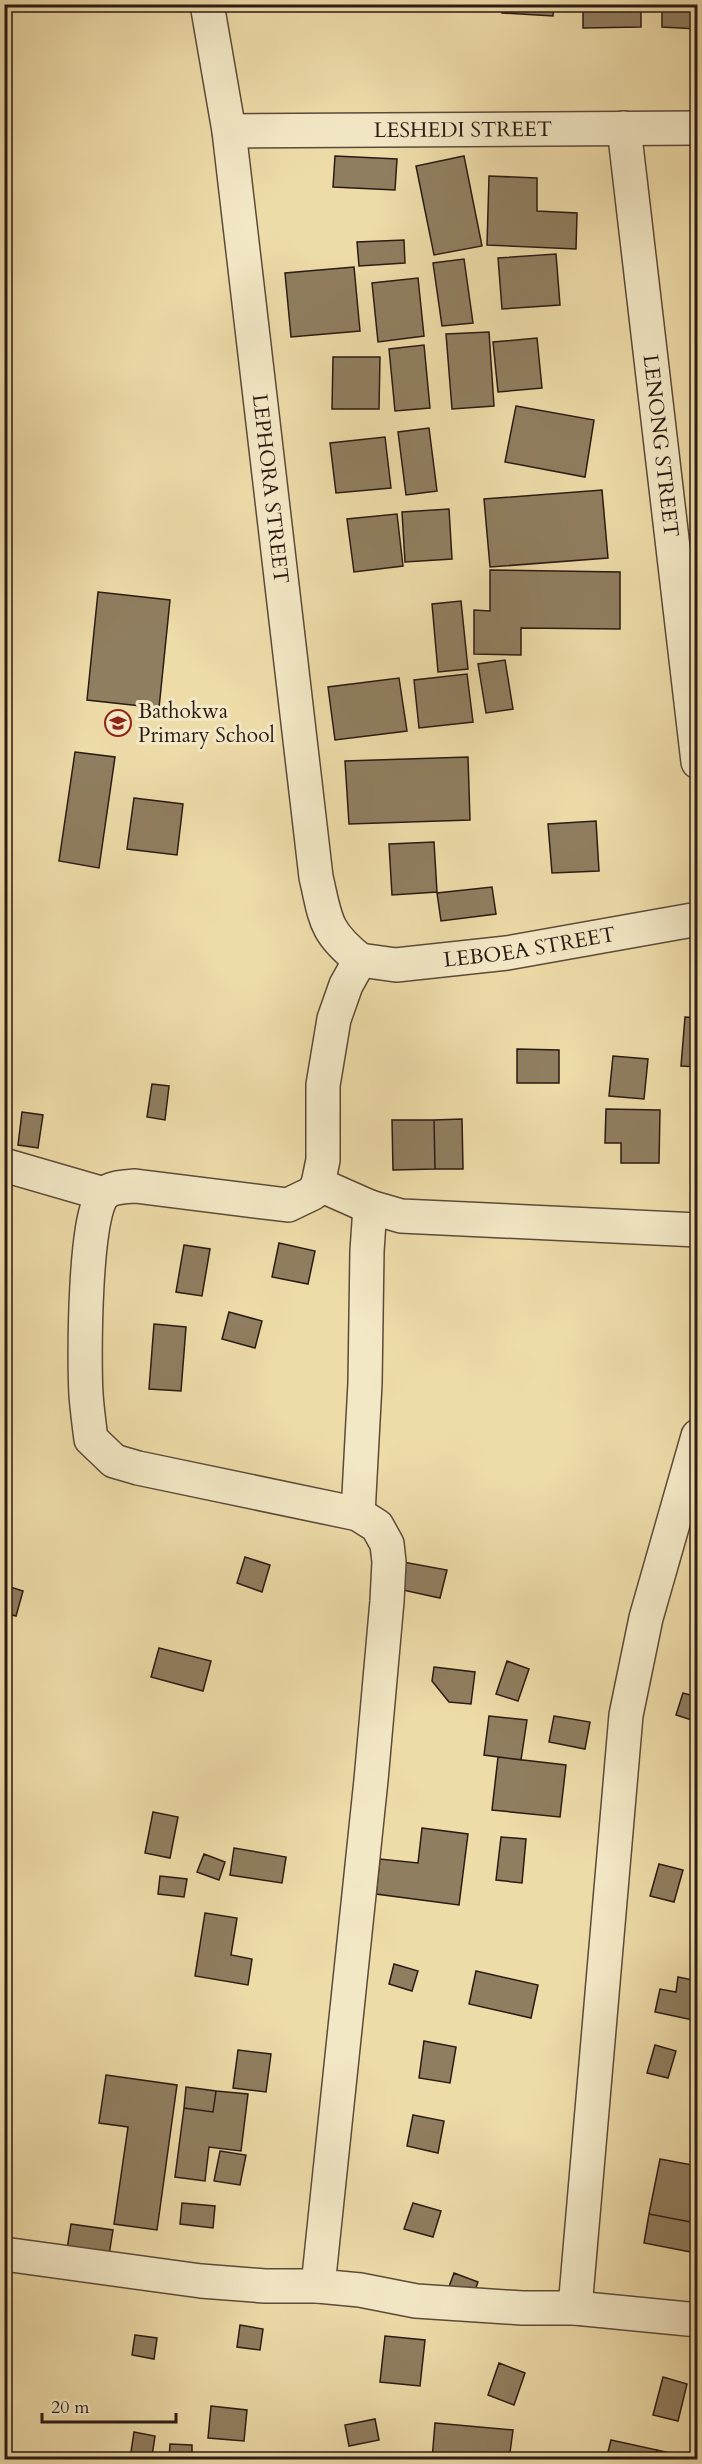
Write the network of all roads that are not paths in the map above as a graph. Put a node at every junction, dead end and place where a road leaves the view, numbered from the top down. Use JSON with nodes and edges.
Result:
{"nodes":[{"id":1,"x":207,"y":4,"type":"edge"},
{"id":2,"x":624,"y":128,"type":"junction"},
{"id":3,"x":698,"y":128,"type":"edge"},
{"id":4,"x":229,"y":131,"type":"junction"},
{"id":5,"x":698,"y":762,"type":"edge"},
{"id":6,"x":698,"y":919,"type":"edge"},
{"id":7,"x":360,"y":960,"type":"junction"},
{"id":8,"x":4,"y":1165,"type":"edge"},
{"id":9,"x":318,"y":1184,"type":"junction"},
{"id":10,"x":104,"y":1194,"type":"junction"},
{"id":11,"x":370,"y":1207,"type":"junction"},
{"id":12,"x":698,"y":1230,"type":"edge"},
{"id":13,"x":698,"y":1436,"type":"edge"},
{"id":14,"x":358,"y":1514,"type":"junction"},
{"id":15,"x":4,"y":2254,"type":"edge"},
{"id":16,"x":318,"y":2286,"type":"junction"},
{"id":17,"x":575,"y":2308,"type":"junction"},
{"id":18,"x":698,"y":2319,"type":"edge"}],
"edges":[{"from":1,"to":4,"type":"street","name":"LEPHORA STREET"},
{"from":2,"to":3,"type":"street","name":"LESHEDI STREET"},
{"from":2,"to":4,"type":"street","name":"LESHEDI STREET"},
{"from":2,"to":5,"type":"street","name":"LENONG STREET"},
{"from":4,"to":7,"type":"street","name":"LEPHORA STREET"},
{"from":6,"to":7,"type":"street","name":"LEBOEA STREET"},
{"from":7,"to":9,"type":"street"},
{"from":8,"to":10,"type":"street"},
{"from":9,"to":10,"type":"street"},
{"from":9,"to":11,"type":"street"},
{"from":10,"to":14,"type":"street"},
{"from":11,"to":12,"type":"street"},
{"from":11,"to":14,"type":"street"},
{"from":13,"to":17,"type":"street"},
{"from":14,"to":16,"type":"street"},
{"from":15,"to":16,"type":"street"},
{"from":16,"to":17,"type":"street"},
{"from":17,"to":18,"type":"street"}]}
